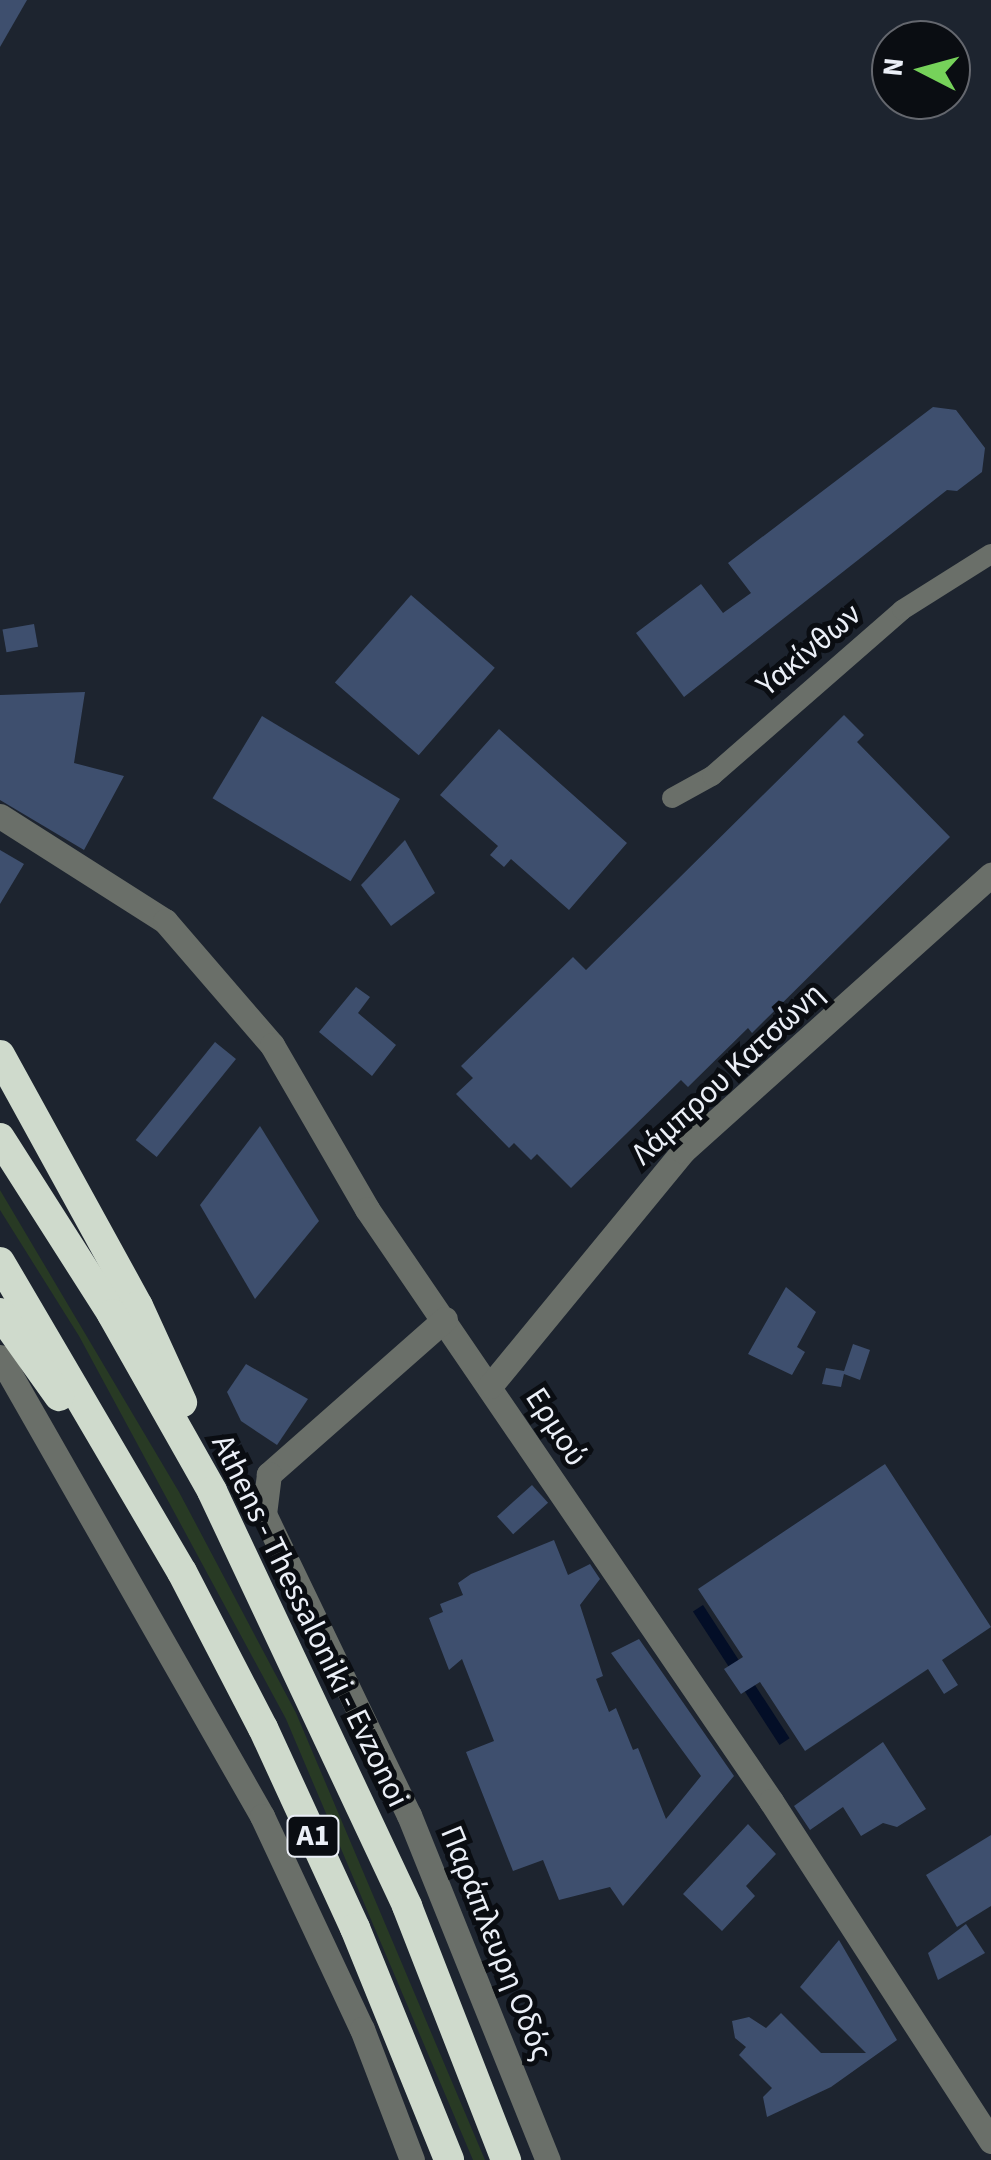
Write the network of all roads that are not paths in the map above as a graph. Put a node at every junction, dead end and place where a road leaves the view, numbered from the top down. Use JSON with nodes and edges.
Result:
{"nodes":[{"id":1,"x":991,"y":554,"type":"edge"},
{"id":2,"x":672,"y":798,"type":"dead end"},
{"id":3,"x":0,"y":816,"type":"edge"},
{"id":4,"x":991,"y":875,"type":"edge"},
{"id":5,"x":0,"y":1056,"type":"edge"},
{"id":6,"x":0,"y":1138,"type":"edge"},
{"id":7,"x":0,"y":1262,"type":"edge"},
{"id":8,"x":0,"y":1313,"type":"edge"},
{"id":9,"x":445,"y":1319,"type":"junction"},
{"id":10,"x":0,"y":1357,"type":"edge"},
{"id":11,"x":490,"y":1386,"type":"junction"},
{"id":12,"x":212,"y":1490,"type":"junction"},
{"id":13,"x":153,"y":1523,"type":"junction"},
{"id":14,"x":991,"y":2141,"type":"edge"},
{"id":15,"x":412,"y":2160,"type":"edge"},
{"id":16,"x":449,"y":2160,"type":"edge"},
{"id":17,"x":506,"y":2160,"type":"edge"},
{"id":18,"x":548,"y":2160,"type":"edge"}],
"edges":[{"from":1,"to":2,"type":"street","name":"Υακίνθων"},
{"from":3,"to":9,"type":"street","name":"Ερμού"},
{"from":4,"to":11,"type":"street","name":"Λάμπρου Κατσώνη"},
{"from":5,"to":12,"type":"highway"},
{"from":6,"to":12,"type":"highway","name":"Athens - Thessaloniki - Evzonoi","number":"Α1"},
{"from":7,"to":13,"type":"highway","number":"Α1"},
{"from":8,"to":13,"type":"highway"},
{"from":9,"to":11,"type":"street","name":"Ερμού"},
{"from":9,"to":18,"type":"street","name":"Παράπλευρη Οδός"},
{"from":10,"to":15,"type":"street"},
{"from":11,"to":14,"type":"street","name":"Ερμού"},
{"from":12,"to":17,"type":"highway","name":"Athens - Thessaloniki - Evzonoi","number":"Α1"},
{"from":13,"to":16,"type":"highway","number":"Α1"}]}
